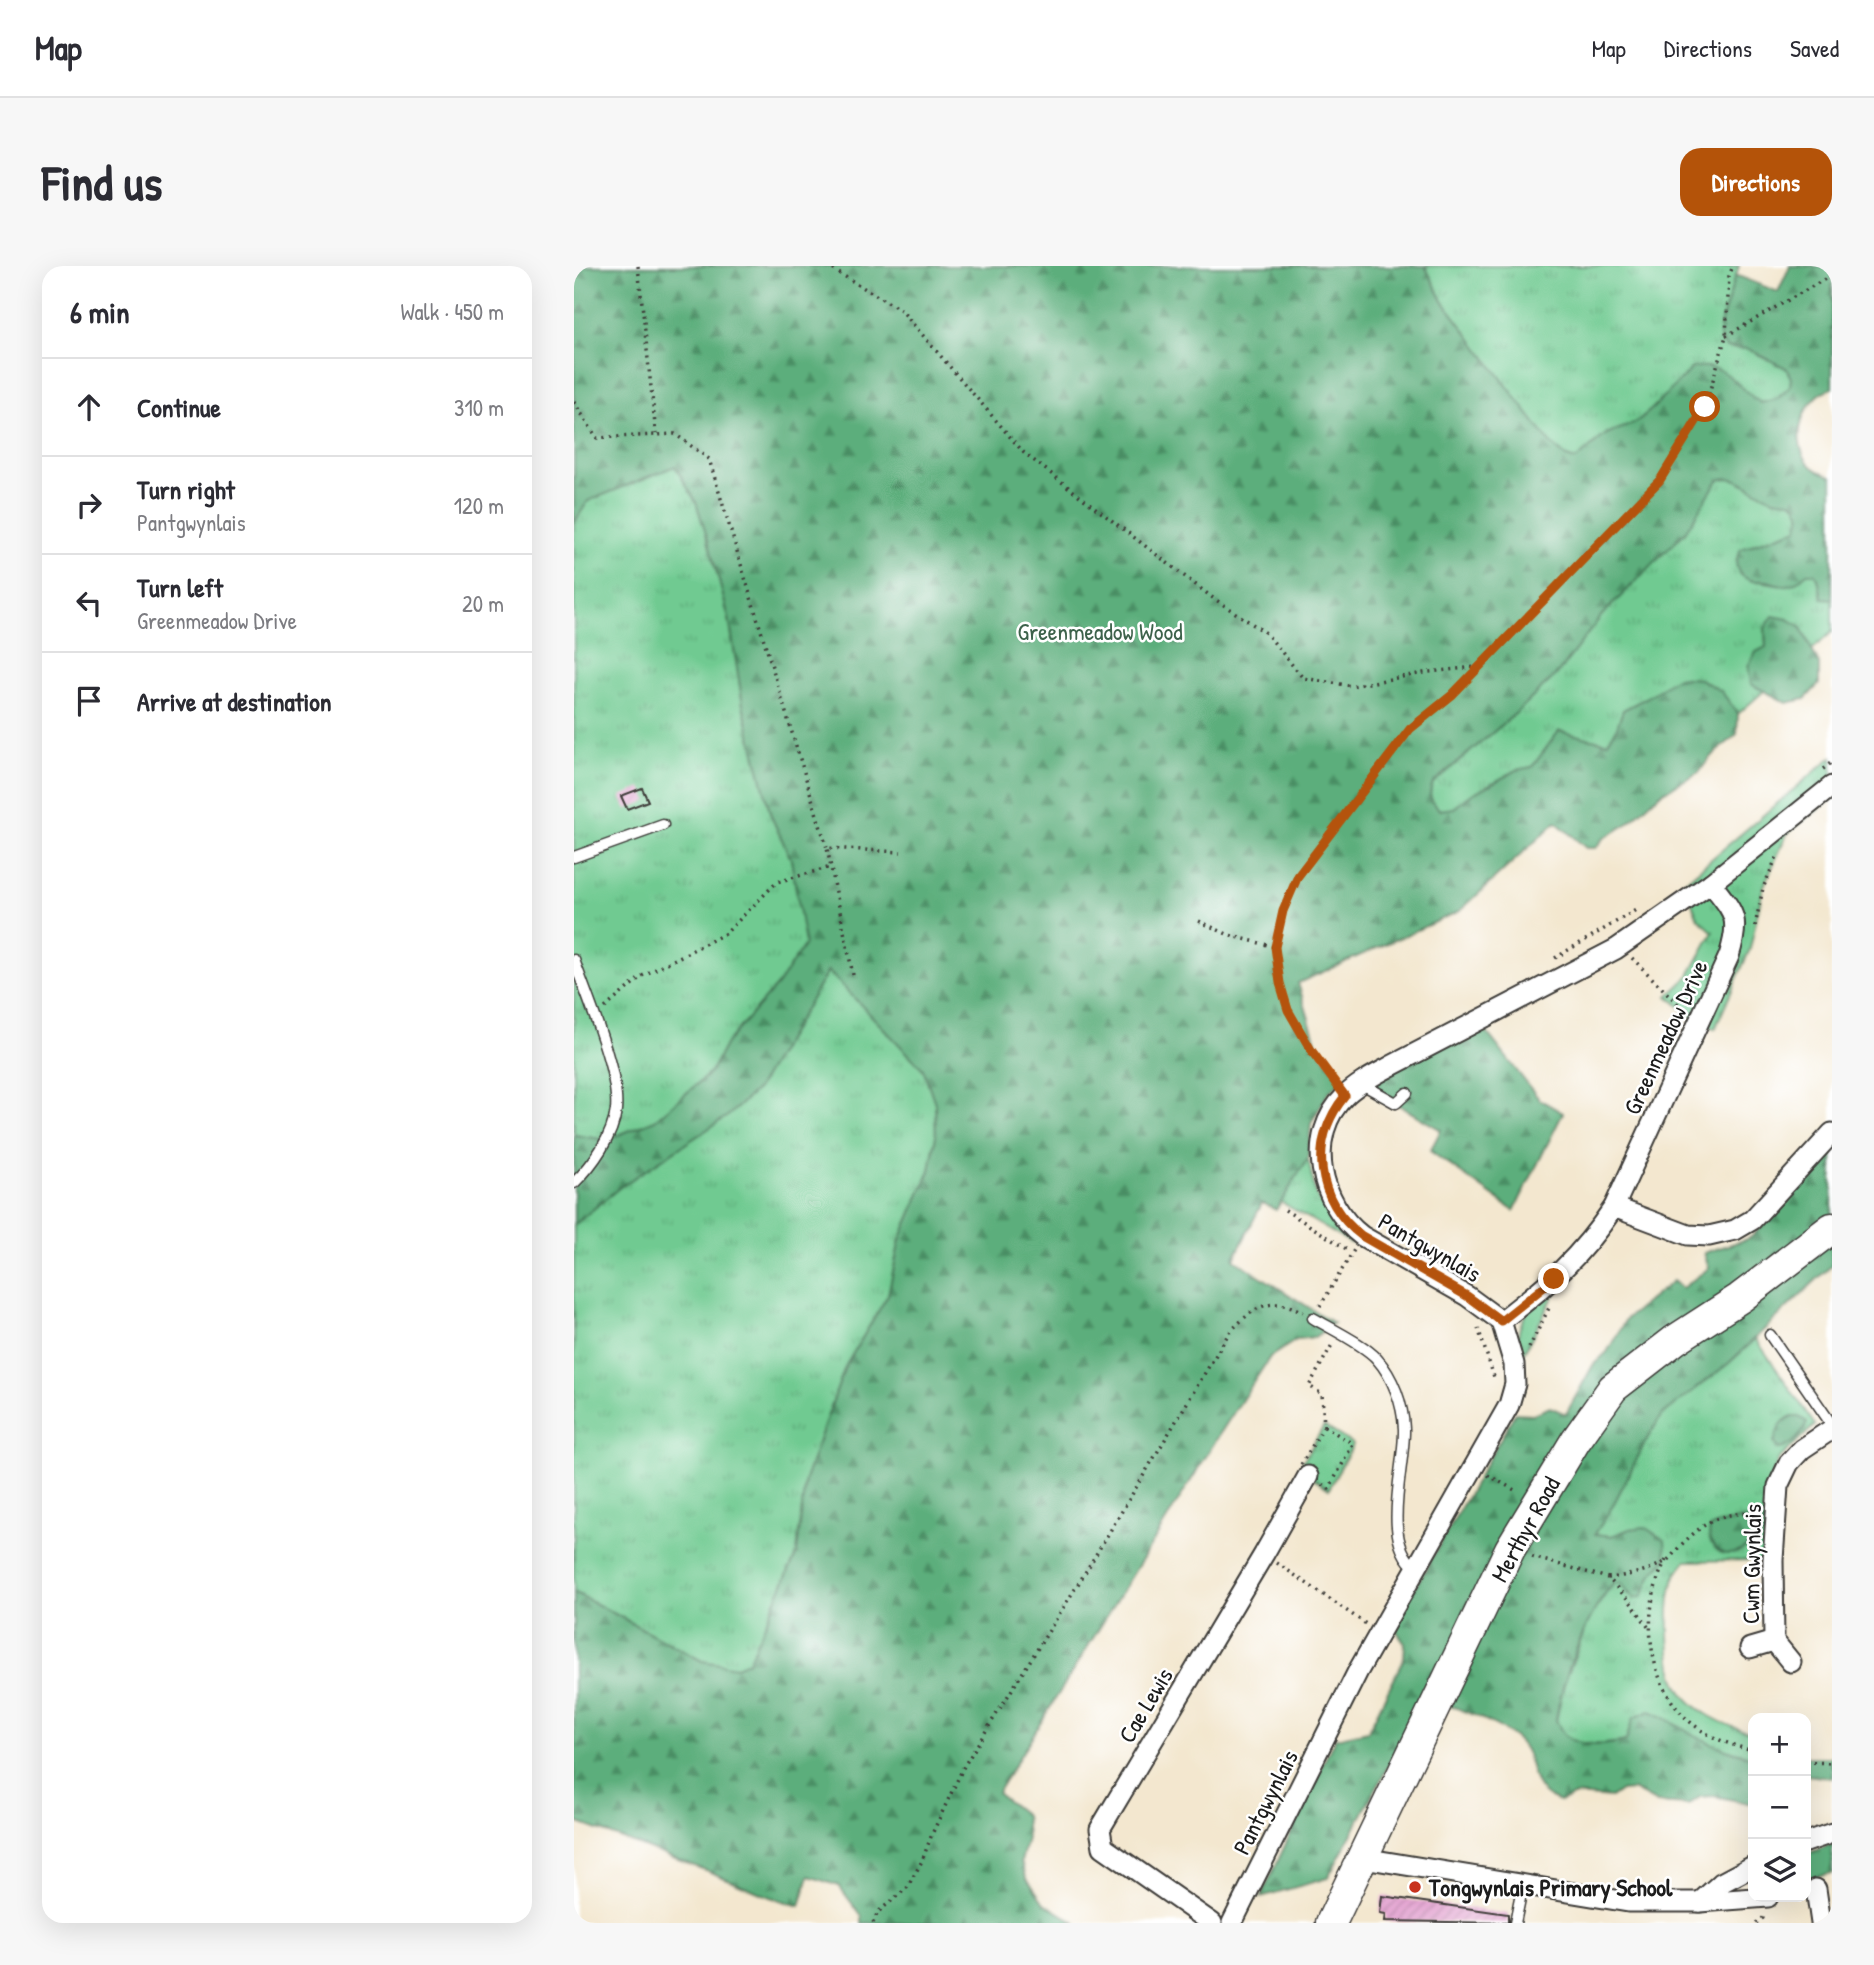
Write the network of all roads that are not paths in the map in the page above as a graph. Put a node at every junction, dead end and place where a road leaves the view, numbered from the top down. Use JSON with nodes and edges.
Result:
{"nodes":[{"id":1,"x":1827,"y":778,"type":"edge"},
{"id":2,"x":663,"y":825,"type":"dead end"},
{"id":3,"x":574,"y":857,"type":"edge"},
{"id":4,"x":1711,"y":883,"type":"junction"},
{"id":5,"x":574,"y":960,"type":"edge"},
{"id":6,"x":1361,"y":1083,"type":"junction"},
{"id":7,"x":1407,"y":1093,"type":"dead end"},
{"id":8,"x":1832,"y":1133,"type":"edge"},
{"id":9,"x":574,"y":1183,"type":"edge"},
{"id":10,"x":1614,"y":1207,"type":"junction"},
{"id":11,"x":1832,"y":1227,"type":"edge"},
{"id":12,"x":1313,"y":1318,"type":"road end"},
{"id":13,"x":1501,"y":1321,"type":"junction"},
{"id":14,"x":1770,"y":1335,"type":"dead end"},
{"id":15,"x":1832,"y":1427,"type":"edge"},
{"id":16,"x":1308,"y":1476,"type":"road end"},
{"id":17,"x":1416,"y":1568,"type":"junction"},
{"id":18,"x":1774,"y":1641,"type":"junction"},
{"id":19,"x":1749,"y":1648,"type":"dead end"},
{"id":20,"x":1791,"y":1662,"type":"dead end"},
{"id":21,"x":1832,"y":1833,"type":"edge"},
{"id":22,"x":1811,"y":1840,"type":"edge"},
{"id":23,"x":1363,"y":1858,"type":"junction"},
{"id":24,"x":1748,"y":1869,"type":"edge"},
{"id":25,"x":1524,"y":1884,"type":"junction"},
{"id":26,"x":1818,"y":1887,"type":"edge"},
{"id":27,"x":1748,"y":1898,"type":"edge"},
{"id":28,"x":1700,"y":1902,"type":"junction"},
{"id":29,"x":1212,"y":1923,"type":"edge"},
{"id":30,"x":1232,"y":1923,"type":"edge"},
{"id":31,"x":1331,"y":1923,"type":"edge"},
{"id":32,"x":1515,"y":1923,"type":"edge"},
{"id":33,"x":1821,"y":1923,"type":"edge"}],
"edges":[{"from":1,"to":4,"type":"street"},
{"from":2,"to":3,"type":"lane"},
{"from":4,"to":6,"type":"street","name":"Pantgwynlais"},
{"from":4,"to":10,"type":"street","name":"Greenmeadow Drive"},
{"from":5,"to":9,"type":"lane"},
{"from":6,"to":7,"type":"lane"},
{"from":6,"to":13,"type":"street","name":"Pantgwynlais"},
{"from":8,"to":10,"type":"street"},
{"from":10,"to":13,"type":"street","name":"Greenmeadow Drive"},
{"from":11,"to":23,"type":"main road","name":"Merthyr Road"},
{"from":12,"to":17,"type":"lane"},
{"from":13,"to":17,"type":"street","name":"Pantgwynlais"},
{"from":14,"to":15,"type":"lane"},
{"from":15,"to":18,"type":"street","name":"Cwm Gwynlais"},
{"from":16,"to":29,"type":"street","name":"Cae Lewis"},
{"from":17,"to":30,"type":"street","name":"Pantgwynlais"},
{"from":18,"to":19,"type":"street","name":"Cwm Gwynlais"},
{"from":18,"to":20,"type":"street","name":"Cwm Gwynlais"},
{"from":21,"to":22,"type":"street"},
{"from":23,"to":25,"type":"street"},
{"from":23,"to":31,"type":"main road","name":"Merthyr Road"},
{"from":24,"to":28,"type":"street"},
{"from":25,"to":28,"type":"street"},
{"from":25,"to":32,"type":"lane"},
{"from":26,"to":33,"type":"street"},
{"from":27,"to":28,"type":"street"}]}
